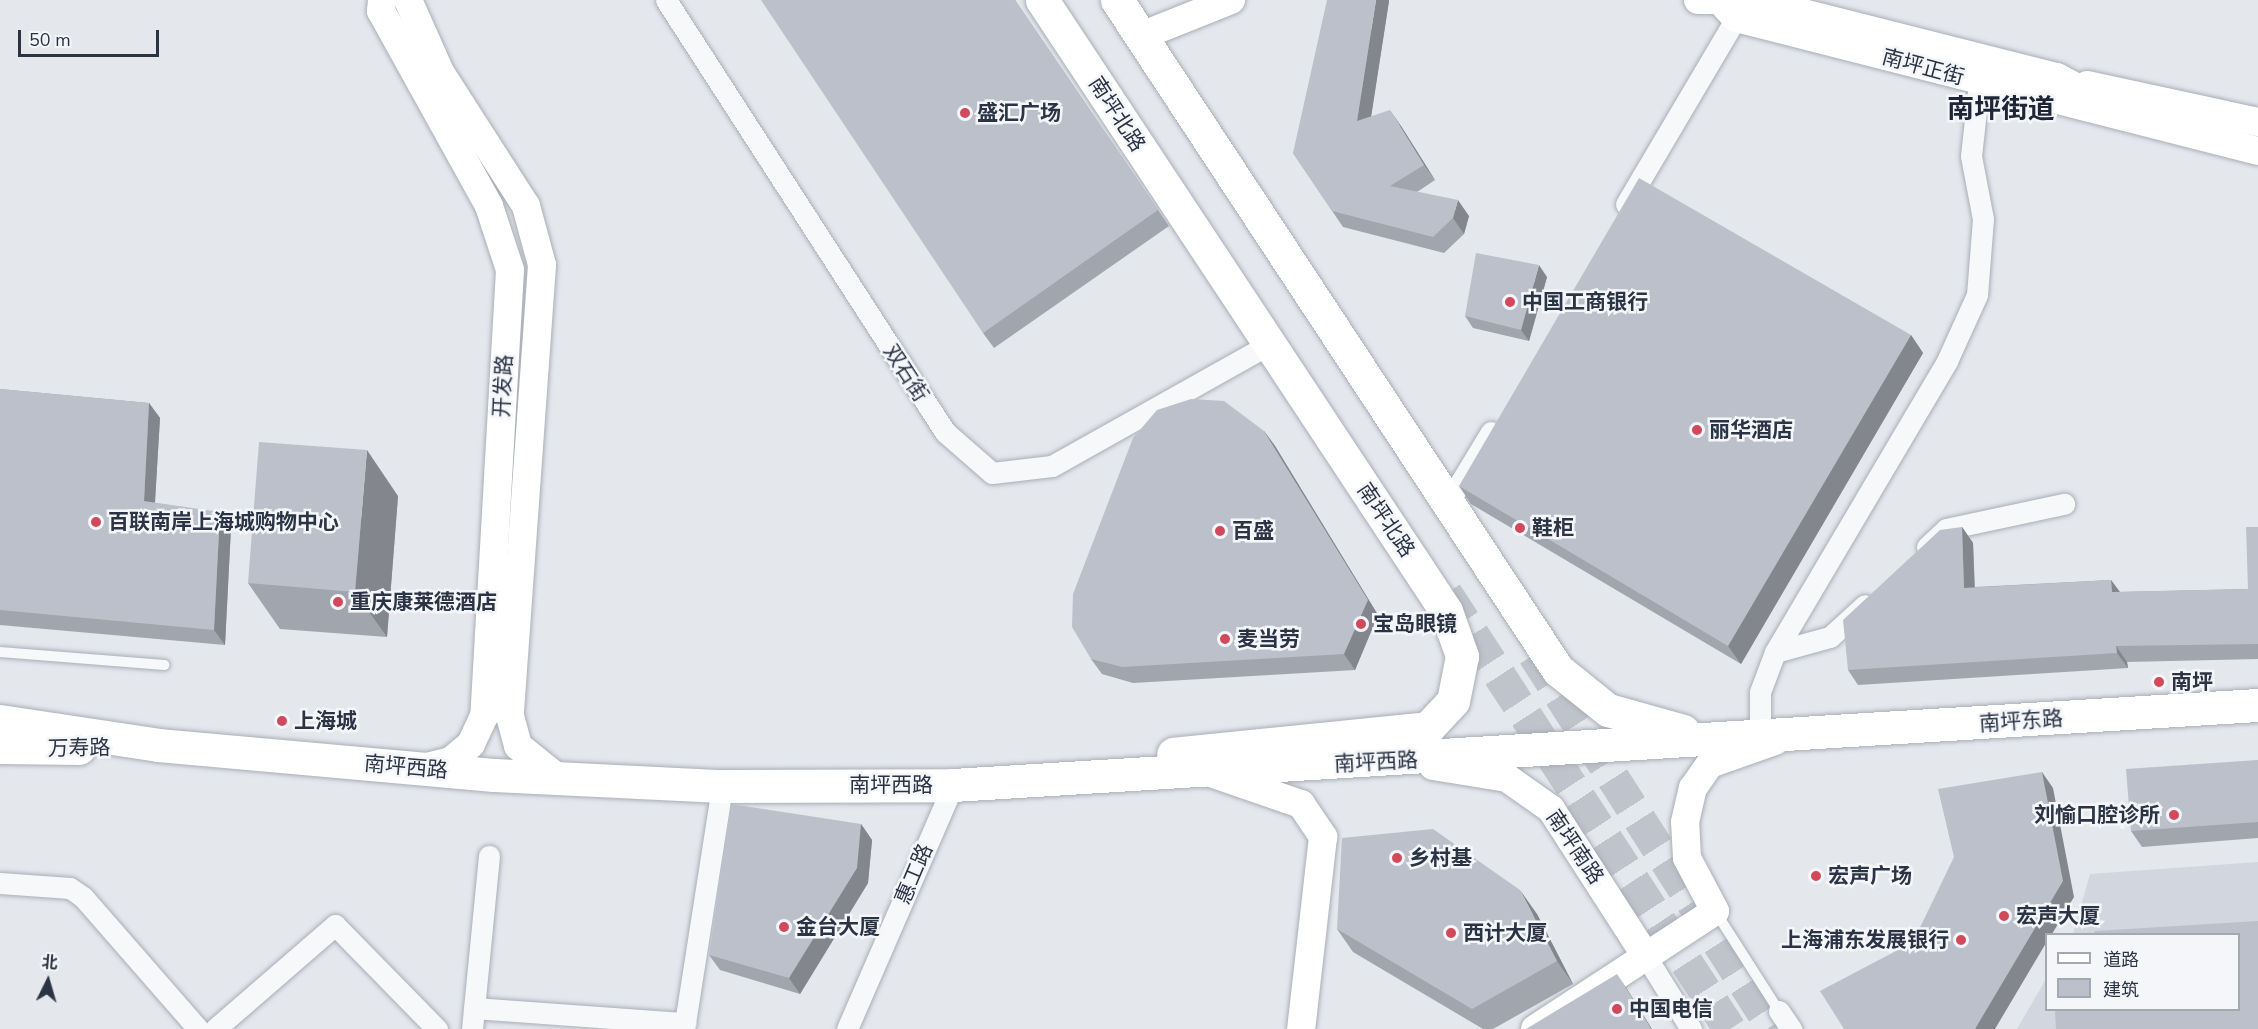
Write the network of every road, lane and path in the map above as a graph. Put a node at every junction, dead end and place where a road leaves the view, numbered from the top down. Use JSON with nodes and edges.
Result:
{"nodes":[{"id":1,"x":382,"y":0,"type":"edge"},
{"id":2,"x":408,"y":0,"type":"edge"},
{"id":3,"x":666,"y":0,"type":"edge"},
{"id":4,"x":1042,"y":0,"type":"edge"},
{"id":5,"x":1117,"y":0,"type":"edge"},
{"id":6,"x":1231,"y":0,"type":"edge"},
{"id":7,"x":1733,"y":4,"type":"edge"},
{"id":8,"x":1195,"y":5,"type":"edge"},
{"id":9,"x":1141,"y":36,"type":"junction"},
{"id":10,"x":1981,"y":71,"type":"junction"},
{"id":11,"x":2149,"y":113,"type":"junction"},
{"id":12,"x":2258,"y":122,"type":"edge"},
{"id":13,"x":2258,"y":151,"type":"edge"},
{"id":14,"x":1616,"y":220,"type":"edge"},
{"id":15,"x":1269,"y":344,"type":"junction"},
{"id":16,"x":1502,"y":412,"type":"edge"},
{"id":17,"x":1448,"y":503,"type":"junction"},
{"id":18,"x":2064,"y":504,"type":"dead end"},
{"id":19,"x":1913,"y":560,"type":"edge"},
{"id":20,"x":1880,"y":591,"type":"edge"},
{"id":21,"x":0,"y":652,"type":"edge"},
{"id":22,"x":1775,"y":652,"type":"junction"},
{"id":23,"x":164,"y":665,"type":"dead end"},
{"id":24,"x":2258,"y":705,"type":"edge"},
{"id":25,"x":0,"y":721,"type":"edge"},
{"id":26,"x":1772,"y":737,"type":"junction"},
{"id":27,"x":158,"y":745,"type":"junction"},
{"id":28,"x":0,"y":747,"type":"edge"},
{"id":29,"x":1391,"y":762,"type":"junction"},
{"id":30,"x":422,"y":768,"type":"junction"},
{"id":31,"x":1204,"y":771,"type":"junction"},
{"id":32,"x":558,"y":778,"type":"junction"},
{"id":33,"x":1051,"y":779,"type":"junction"},
{"id":34,"x":953,"y":785,"type":"junction"},
{"id":35,"x":722,"y":786,"type":"junction"},
{"id":36,"x":489,"y":856,"type":"dead end"},
{"id":37,"x":0,"y":883,"type":"edge"},
{"id":38,"x":1715,"y":911,"type":"junction"},
{"id":39,"x":1645,"y":956,"type":"junction"},
{"id":40,"x":474,"y":1008,"type":"junction"},
{"id":41,"x":1779,"y":1011,"type":"joint"},
{"id":42,"x":198,"y":1029,"type":"edge"},
{"id":43,"x":214,"y":1029,"type":"edge"},
{"id":44,"x":437,"y":1029,"type":"edge"},
{"id":45,"x":472,"y":1029,"type":"edge"},
{"id":46,"x":847,"y":1029,"type":"edge"},
{"id":47,"x":1301,"y":1029,"type":"edge"},
{"id":48,"x":1535,"y":1029,"type":"edge"},
{"id":49,"x":1691,"y":1029,"type":"edge"},
{"id":50,"x":1791,"y":1029,"type":"edge"}],
"edges":[{"from":1,"to":30,"type":"street","name":"开发路"},
{"from":2,"to":32,"type":"street","name":"开发路"},
{"from":3,"to":15,"type":"street","name":"双石街"},
{"from":4,"to":15,"type":"main road","name":"南坪北路"},
{"from":5,"to":9,"type":"main road"},
{"from":6,"to":8,"type":"street"},
{"from":7,"to":10,"type":"street","name":"南坪正街"},
{"from":7,"to":14,"type":"street"},
{"from":8,"to":9,"type":"street"},
{"from":9,"to":17,"type":"main road"},
{"from":10,"to":11,"type":"street","name":"南坪正街"},
{"from":10,"to":11,"type":"street","name":"南坪正街"},
{"from":10,"to":22,"type":"street"},
{"from":11,"to":12,"type":"street"},
{"from":11,"to":13,"type":"street","name":"南坪正街"},
{"from":15,"to":33,"type":"main road","name":"南坪北路"},
{"from":16,"to":17,"type":"street"},
{"from":17,"to":26,"type":"main road"},
{"from":18,"to":19,"type":"street"},
{"from":20,"to":22,"type":"street"},
{"from":21,"to":23,"type":"lane"},
{"from":22,"to":26,"type":"street"},
{"from":24,"to":26,"type":"main road","name":"南坪东路"},
{"from":25,"to":27,"type":"main road","name":"南坪西路"},
{"from":26,"to":29,"type":"main road","name":"南坪西路"},
{"from":26,"to":38,"type":"street"},
{"from":27,"to":28,"type":"main road","name":"万寿路"},
{"from":27,"to":30,"type":"main road","name":"南坪西路"},
{"from":29,"to":31,"type":"main road","name":"南坪西路"},
{"from":29,"to":39,"type":"street","name":"南坪南路"},
{"from":30,"to":32,"type":"main road","name":"南坪西路"},
{"from":31,"to":33,"type":"main road","name":"南坪西路"},
{"from":31,"to":47,"type":"street"},
{"from":32,"to":35,"type":"main road","name":"南坪西路"},
{"from":33,"to":34,"type":"main road","name":"南坪西路"},
{"from":34,"to":35,"type":"main road","name":"南坪西路"},
{"from":34,"to":46,"type":"street","name":"惠工路"},
{"from":35,"to":40,"type":"street"},
{"from":36,"to":40,"type":"street"},
{"from":37,"to":42,"type":"street"},
{"from":38,"to":39,"type":"street"},
{"from":38,"to":41,"type":"lane"},
{"from":39,"to":48,"type":"street"},
{"from":39,"to":49,"type":"street","name":"南坪南路"},
{"from":40,"to":45,"type":"street"},
{"from":41,"to":50,"type":"street"},
{"from":43,"to":44,"type":"street"}]}
